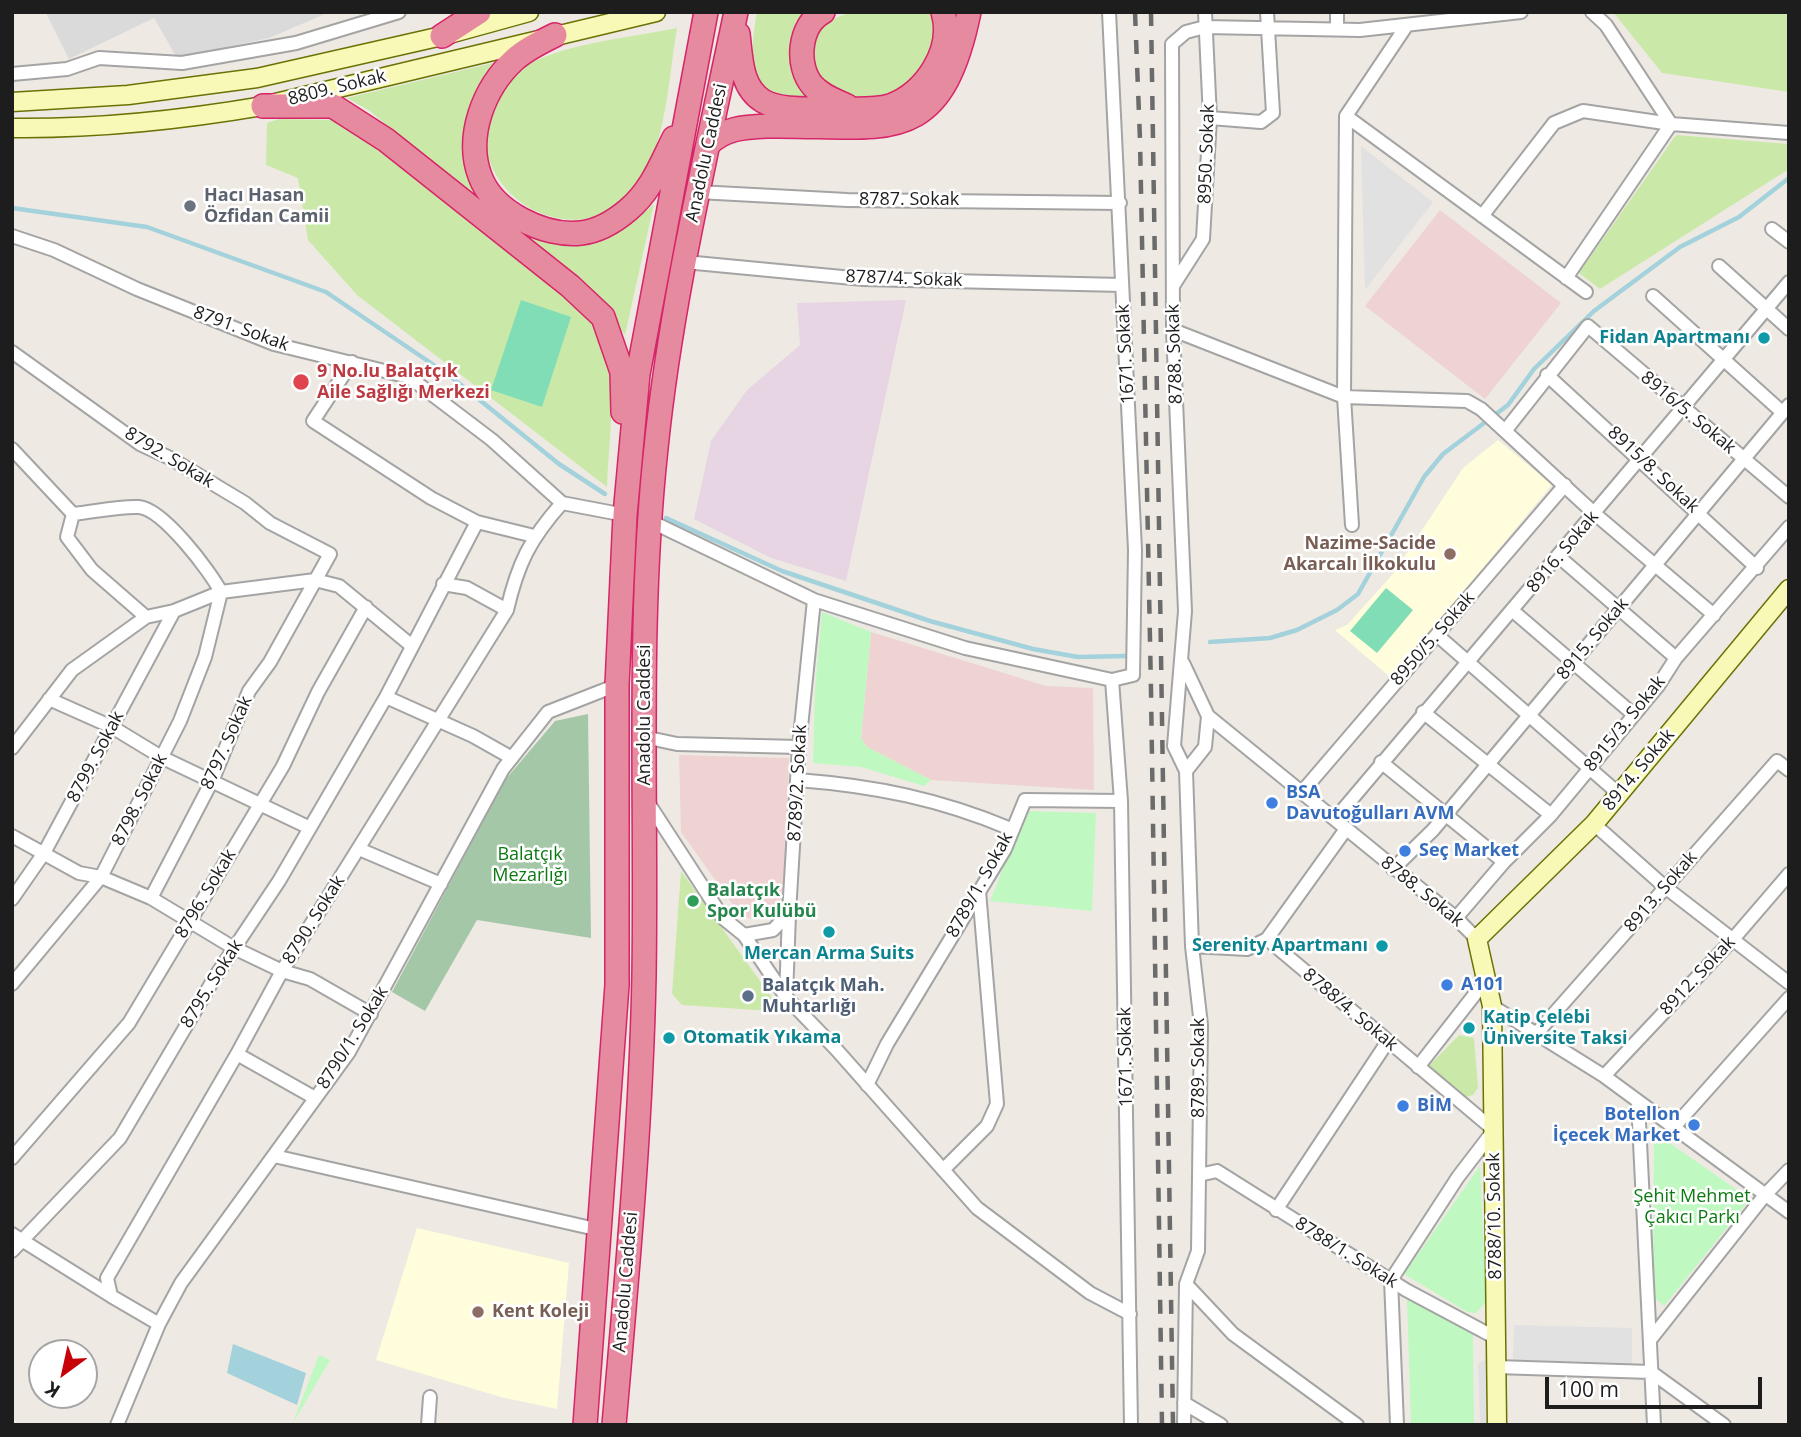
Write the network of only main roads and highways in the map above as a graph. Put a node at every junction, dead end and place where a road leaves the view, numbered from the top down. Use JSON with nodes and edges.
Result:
{"nodes":[{"id":1,"x":479,"y":12,"type":"edge"},
{"id":2,"x":706,"y":12,"type":"edge"},
{"id":3,"x":823,"y":12,"type":"edge"},
{"id":4,"x":943,"y":12,"type":"edge"},
{"id":5,"x":969,"y":12,"type":"edge"},
{"id":6,"x":736,"y":13,"type":"edge"},
{"id":7,"x":555,"y":35,"type":"road end"},
{"id":8,"x":442,"y":36,"type":"road end"},
{"id":9,"x":264,"y":106,"type":"road end"},
{"id":10,"x":853,"y":108,"type":"junction"},
{"id":11,"x":687,"y":114,"type":"junction"},
{"id":12,"x":708,"y":145,"type":"junction"},
{"id":13,"x":625,"y":515,"type":"junction"},
{"id":14,"x":585,"y":1425,"type":"edge"},
{"id":15,"x":614,"y":1425,"type":"edge"}],
"edges":[{"from":1,"to":8,"type":"highway"},
{"from":2,"to":11,"type":"highway","name":"Anadolu Caddesi"},
{"from":3,"to":10,"type":"highway"},
{"from":4,"to":10,"type":"highway"},
{"from":5,"to":12,"type":"highway"},
{"from":6,"to":10,"type":"highway"},
{"from":6,"to":12,"type":"highway","name":"Anadolu Caddesi"},
{"from":7,"to":11,"type":"highway"},
{"from":9,"to":13,"type":"highway"},
{"from":11,"to":13,"type":"highway","name":"Anadolu Caddesi"},
{"from":12,"to":15,"type":"highway","name":"Anadolu Caddesi"},
{"from":13,"to":14,"type":"highway","name":"Anadolu Caddesi"}]}
